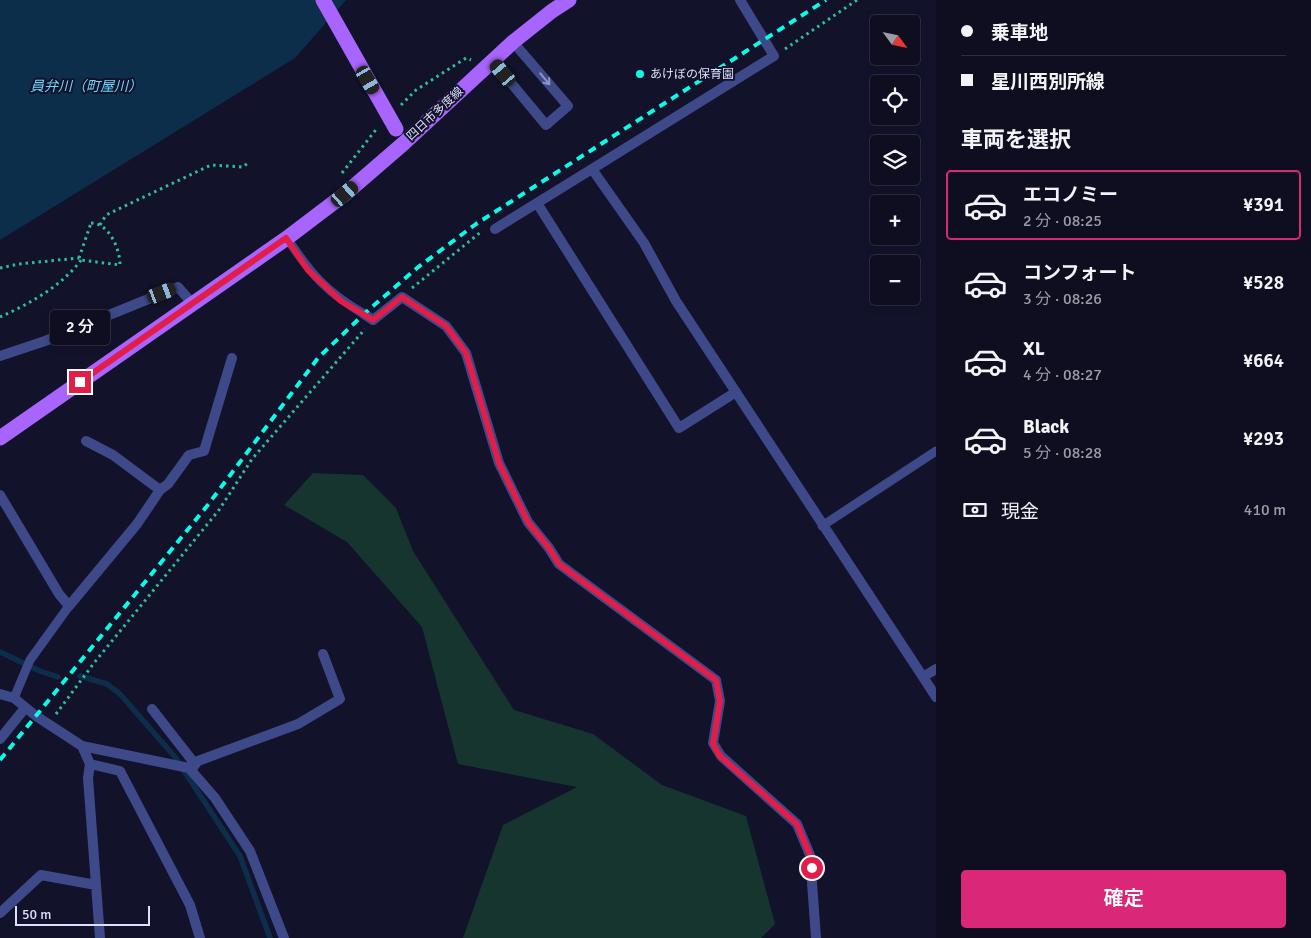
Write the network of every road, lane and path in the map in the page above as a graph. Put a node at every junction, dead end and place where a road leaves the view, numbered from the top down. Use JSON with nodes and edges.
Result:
{"nodes":[{"id":1,"x":323,"y":0,"type":"edge"},
{"id":2,"x":569,"y":0,"type":"edge"},
{"id":3,"x":740,"y":0,"type":"edge"},
{"id":4,"x":857,"y":0,"type":"edge"},
{"id":5,"x":513,"y":42,"type":"junction"},
{"id":6,"x":774,"y":56,"type":"junction"},
{"id":7,"x":492,"y":60,"type":"junction"},
{"id":8,"x":404,"y":143,"type":"junction"},
{"id":9,"x":249,"y":162,"type":"dead end"},
{"id":10,"x":592,"y":169,"type":"junction"},
{"id":11,"x":537,"y":203,"type":"junction"},
{"id":12,"x":100,"y":225,"type":"junction"},
{"id":13,"x":495,"y":229,"type":"joint"},
{"id":14,"x":286,"y":238,"type":"junction"},
{"id":15,"x":80,"y":259,"type":"junction"},
{"id":16,"x":0,"y":268,"type":"edge"},
{"id":17,"x":402,"y":297,"type":"junction"},
{"id":18,"x":192,"y":303,"type":"junction"},
{"id":19,"x":364,"y":314,"type":"joint"},
{"id":20,"x":0,"y":317,"type":"edge"},
{"id":21,"x":373,"y":320,"type":"junction"},
{"id":22,"x":0,"y":356,"type":"edge"},
{"id":23,"x":232,"y":358,"type":"dead end"},
{"id":24,"x":736,"y":392,"type":"junction"},
{"id":25,"x":0,"y":438,"type":"edge"},
{"id":26,"x":86,"y":441,"type":"dead end"},
{"id":27,"x":936,"y":452,"type":"edge"},
{"id":28,"x":160,"y":490,"type":"junction"},
{"id":29,"x":0,"y":495,"type":"edge"},
{"id":30,"x":822,"y":526,"type":"junction"},
{"id":31,"x":69,"y":606,"type":"junction"},
{"id":32,"x":323,"y":654,"type":"dead end"},
{"id":33,"x":936,"y":669,"type":"edge"},
{"id":34,"x":923,"y":677,"type":"junction"},
{"id":35,"x":0,"y":694,"type":"edge"},
{"id":36,"x":936,"y":697,"type":"edge"},
{"id":37,"x":14,"y":698,"type":"junction"},
{"id":38,"x":25,"y":708,"type":"junction"},
{"id":39,"x":152,"y":710,"type":"dead end"},
{"id":40,"x":48,"y":724,"type":"junction"},
{"id":41,"x":0,"y":739,"type":"edge"},
{"id":42,"x":82,"y":746,"type":"junction"},
{"id":43,"x":90,"y":764,"type":"junction"},
{"id":44,"x":192,"y":767,"type":"junction"},
{"id":45,"x":96,"y":885,"type":"junction"},
{"id":46,"x":0,"y":913,"type":"edge"},
{"id":47,"x":100,"y":938,"type":"edge"},
{"id":48,"x":200,"y":938,"type":"edge"},
{"id":49,"x":284,"y":938,"type":"edge"},
{"id":50,"x":816,"y":938,"type":"edge"}],
"edges":[{"from":1,"to":8,"type":"main road","name":"四日市多度線","bridge":true},
{"from":2,"to":5,"type":"main road","name":"四日市多度線"},
{"from":3,"to":6,"type":"street"},
{"from":4,"to":6,"type":"path"},
{"from":5,"to":7,"type":"main road","name":"四日市多度線"},
{"from":5,"to":7,"type":"street","one_way":true},
{"from":6,"to":10,"type":"street"},
{"from":7,"to":8,"type":"main road","name":"四日市多度線"},
{"from":8,"to":14,"type":"main road"},
{"from":9,"to":12,"type":"path"},
{"from":10,"to":11,"type":"street"},
{"from":10,"to":24,"type":"street"},
{"from":11,"to":13,"type":"street"},
{"from":11,"to":24,"type":"street"},
{"from":12,"to":15,"type":"path"},
{"from":12,"to":15,"type":"path"},
{"from":13,"to":17,"type":"path"},
{"from":14,"to":18,"type":"main road"},
{"from":14,"to":19,"type":"lane"},
{"from":15,"to":16,"type":"path"},
{"from":15,"to":20,"type":"path"},
{"from":17,"to":21,"type":"street"},
{"from":17,"to":50,"type":"street"},
{"from":18,"to":22,"type":"street"},
{"from":18,"to":25,"type":"main road"},
{"from":19,"to":21,"type":"street"},
{"from":21,"to":40,"type":"path"},
{"from":23,"to":28,"type":"street"},
{"from":24,"to":30,"type":"street"},
{"from":26,"to":28,"type":"street"},
{"from":27,"to":30,"type":"lane"},
{"from":28,"to":31,"type":"street"},
{"from":29,"to":31,"type":"street"},
{"from":30,"to":34,"type":"street"},
{"from":31,"to":37,"type":"lane"},
{"from":32,"to":44,"type":"street"},
{"from":33,"to":34,"type":"street"},
{"from":34,"to":36,"type":"street"},
{"from":35,"to":37,"type":"street"},
{"from":37,"to":38,"type":"street"},
{"from":38,"to":40,"type":"street"},
{"from":38,"to":41,"type":"street"},
{"from":39,"to":44,"type":"street"},
{"from":40,"to":42,"type":"street"},
{"from":42,"to":43,"type":"street"},
{"from":42,"to":44,"type":"street"},
{"from":43,"to":45,"type":"street"},
{"from":43,"to":48,"type":"street"},
{"from":44,"to":49,"type":"street"},
{"from":45,"to":46,"type":"street"},
{"from":45,"to":47,"type":"street"}]}
